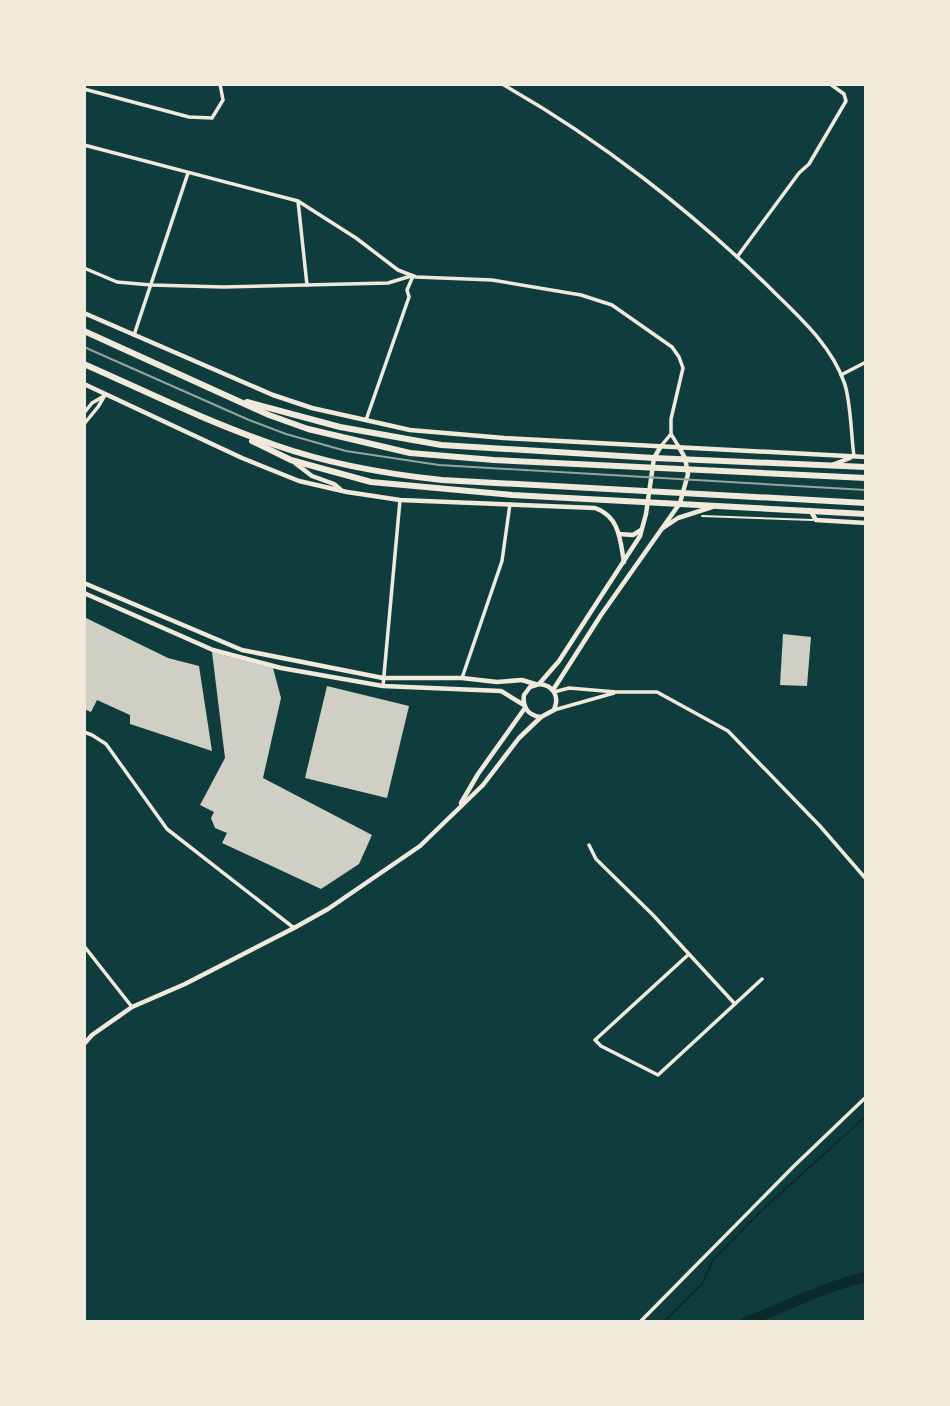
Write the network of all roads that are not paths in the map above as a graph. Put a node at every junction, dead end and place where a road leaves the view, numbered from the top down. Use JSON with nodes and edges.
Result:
{"nodes":[{"id":1,"x":220,"y":84,"type":"edge"},
{"id":2,"x":502,"y":84,"type":"edge"},
{"id":3,"x":830,"y":84,"type":"edge"},
{"id":4,"x":84,"y":89,"type":"edge"},
{"id":5,"x":84,"y":145,"type":"edge"},
{"id":6,"x":188,"y":173,"type":"junction"},
{"id":7,"x":298,"y":201,"type":"junction"},
{"id":8,"x":737,"y":257,"type":"junction"},
{"id":9,"x":84,"y":268,"type":"edge"},
{"id":10,"x":413,"y":276,"type":"junction"},
{"id":11,"x":151,"y":285,"type":"junction"},
{"id":12,"x":307,"y":285,"type":"junction"},
{"id":13,"x":84,"y":313,"type":"edge"},
{"id":14,"x":84,"y":331,"type":"edge"},
{"id":15,"x":134,"y":335,"type":"junction"},
{"id":16,"x":866,"y":362,"type":"edge"},
{"id":17,"x":84,"y":364,"type":"edge"},
{"id":18,"x":841,"y":375,"type":"junction"},
{"id":19,"x":84,"y":384,"type":"edge"},
{"id":20,"x":105,"y":395,"type":"junction"},
{"id":21,"x":231,"y":398,"type":"junction"},
{"id":22,"x":84,"y":413,"type":"edge"},
{"id":23,"x":365,"y":422,"type":"junction"},
{"id":24,"x":84,"y":424,"type":"edge"},
{"id":25,"x":219,"y":424,"type":"junction"},
{"id":26,"x":670,"y":434,"type":"junction"},
{"id":27,"x":661,"y":446,"type":"junction"},
{"id":28,"x":679,"y":447,"type":"junction"},
{"id":29,"x":854,"y":456,"type":"junction"},
{"id":30,"x":866,"y":457,"type":"edge"},
{"id":31,"x":654,"y":458,"type":"junction"},
{"id":32,"x":685,"y":458,"type":"junction"},
{"id":33,"x":291,"y":460,"type":"junction"},
{"id":34,"x":831,"y":465,"type":"junction"},
{"id":35,"x":866,"y":467,"type":"edge"},
{"id":36,"x":866,"y":478,"type":"edge"},
{"id":37,"x":341,"y":490,"type":"junction"},
{"id":38,"x":532,"y":496,"type":"junction"},
{"id":39,"x":400,"y":500,"type":"junction"},
{"id":40,"x":648,"y":502,"type":"junction"},
{"id":41,"x":680,"y":503,"type":"junction"},
{"id":42,"x":866,"y":503,"type":"edge"},
{"id":43,"x":510,"y":504,"type":"junction"},
{"id":44,"x":719,"y":505,"type":"junction"},
{"id":45,"x":810,"y":510,"type":"junction"},
{"id":46,"x":866,"y":514,"type":"edge"},
{"id":47,"x":702,"y":516,"type":"dead end"},
{"id":48,"x":816,"y":520,"type":"junction"},
{"id":49,"x":866,"y":523,"type":"edge"},
{"id":50,"x":642,"y":530,"type":"junction"},
{"id":51,"x":659,"y":530,"type":"junction"},
{"id":52,"x":619,"y":534,"type":"junction"},
{"id":53,"x":624,"y":562,"type":"junction"},
{"id":54,"x":84,"y":583,"type":"edge"},
{"id":55,"x":84,"y":593,"type":"edge"},
{"id":56,"x":383,"y":678,"type":"junction"},
{"id":57,"x":462,"y":678,"type":"junction"},
{"id":58,"x":537,"y":684,"type":"junction"},
{"id":59,"x":383,"y":686,"type":"junction"},
{"id":60,"x":554,"y":691,"type":"junction"},
{"id":61,"x":616,"y":692,"type":"junction"},
{"id":62,"x":524,"y":707,"type":"junction"},
{"id":63,"x":554,"y":710,"type":"junction"},
{"id":64,"x":541,"y":717,"type":"junction"},
{"id":65,"x":84,"y":732,"type":"edge"},
{"id":66,"x":457,"y":810,"type":"junction"},
{"id":67,"x":589,"y":845,"type":"dead end"},
{"id":68,"x":866,"y":879,"type":"edge"},
{"id":69,"x":294,"y":928,"type":"junction"},
{"id":70,"x":84,"y":946,"type":"edge"},
{"id":71,"x":689,"y":954,"type":"junction"},
{"id":72,"x":762,"y":979,"type":"dead end"},
{"id":73,"x":735,"y":1004,"type":"junction"},
{"id":74,"x":132,"y":1007,"type":"junction"},
{"id":75,"x":84,"y":1044,"type":"edge"},
{"id":76,"x":866,"y":1097,"type":"edge"},
{"id":77,"x":640,"y":1322,"type":"edge"}],
"edges":[{"from":1,"to":4,"type":"street"},
{"from":2,"to":8,"type":"street"},
{"from":3,"to":8,"type":"street"},
{"from":5,"to":6,"type":"street"},
{"from":6,"to":7,"type":"street"},
{"from":6,"to":11,"type":"street"},
{"from":7,"to":10,"type":"street"},
{"from":7,"to":12,"type":"street"},
{"from":8,"to":18,"type":"street"},
{"from":9,"to":11,"type":"street"},
{"from":10,"to":12,"type":"street"},
{"from":10,"to":23,"type":"street"},
{"from":10,"to":26,"type":"street"},
{"from":11,"to":12,"type":"street"},
{"from":11,"to":15,"type":"street"},
{"from":13,"to":15,"type":"street"},
{"from":14,"to":21,"type":"highway"},
{"from":15,"to":23,"type":"street"},
{"from":16,"to":18,"type":"street"},
{"from":17,"to":25,"type":"highway"},
{"from":18,"to":29,"type":"street"},
{"from":19,"to":20,"type":"street"},
{"from":20,"to":22,"type":"street"},
{"from":20,"to":24,"type":"street"},
{"from":20,"to":37,"type":"street"},
{"from":21,"to":31,"type":"highway"},
{"from":21,"to":36,"type":"highway"},
{"from":23,"to":27,"type":"street"},
{"from":25,"to":33,"type":"highway"},
{"from":25,"to":42,"type":"highway"},
{"from":26,"to":27,"type":"street"},
{"from":26,"to":28,"type":"street"},
{"from":27,"to":28,"type":"street"},
{"from":27,"to":31,"type":"street"},
{"from":28,"to":29,"type":"street"},
{"from":28,"to":32,"type":"street"},
{"from":29,"to":30,"type":"street"},
{"from":29,"to":34,"type":"street"},
{"from":31,"to":32,"type":"highway"},
{"from":31,"to":40,"type":"street"},
{"from":32,"to":34,"type":"highway"},
{"from":32,"to":41,"type":"street"},
{"from":33,"to":37,"type":"street"},
{"from":33,"to":38,"type":"highway"},
{"from":34,"to":35,"type":"highway"},
{"from":37,"to":39,"type":"street"},
{"from":38,"to":40,"type":"highway"},
{"from":38,"to":43,"type":"street"},
{"from":39,"to":43,"type":"street"},
{"from":39,"to":56,"type":"street"},
{"from":40,"to":41,"type":"highway"},
{"from":40,"to":50,"type":"street"},
{"from":41,"to":44,"type":"highway"},
{"from":41,"to":51,"type":"street"},
{"from":43,"to":52,"type":"street"},
{"from":43,"to":57,"type":"street"},
{"from":44,"to":45,"type":"highway"},
{"from":44,"to":51,"type":"street"},
{"from":45,"to":46,"type":"highway"},
{"from":45,"to":48,"type":"street"},
{"from":47,"to":48,"type":"lane"},
{"from":48,"to":49,"type":"street"},
{"from":50,"to":52,"type":"street"},
{"from":50,"to":53,"type":"street"},
{"from":51,"to":60,"type":"street"},
{"from":52,"to":53,"type":"street"},
{"from":53,"to":58,"type":"street"},
{"from":54,"to":56,"type":"street"},
{"from":55,"to":59,"type":"street"},
{"from":56,"to":57,"type":"street"},
{"from":56,"to":59,"type":"street"},
{"from":57,"to":58,"type":"street"},
{"from":58,"to":60,"type":"street"},
{"from":58,"to":62,"type":"street"},
{"from":59,"to":62,"type":"street"},
{"from":60,"to":61,"type":"street"},
{"from":60,"to":63,"type":"street"},
{"from":61,"to":63,"type":"street"},
{"from":61,"to":68,"type":"street"},
{"from":62,"to":64,"type":"street"},
{"from":62,"to":66,"type":"street"},
{"from":63,"to":64,"type":"street"},
{"from":64,"to":66,"type":"street"},
{"from":65,"to":69,"type":"street"},
{"from":66,"to":69,"type":"street"},
{"from":67,"to":71,"type":"street"},
{"from":69,"to":74,"type":"street"},
{"from":70,"to":74,"type":"street"},
{"from":71,"to":73,"type":"street"},
{"from":71,"to":73,"type":"street"},
{"from":72,"to":73,"type":"street"},
{"from":74,"to":75,"type":"street"},
{"from":76,"to":77,"type":"street"}]}
